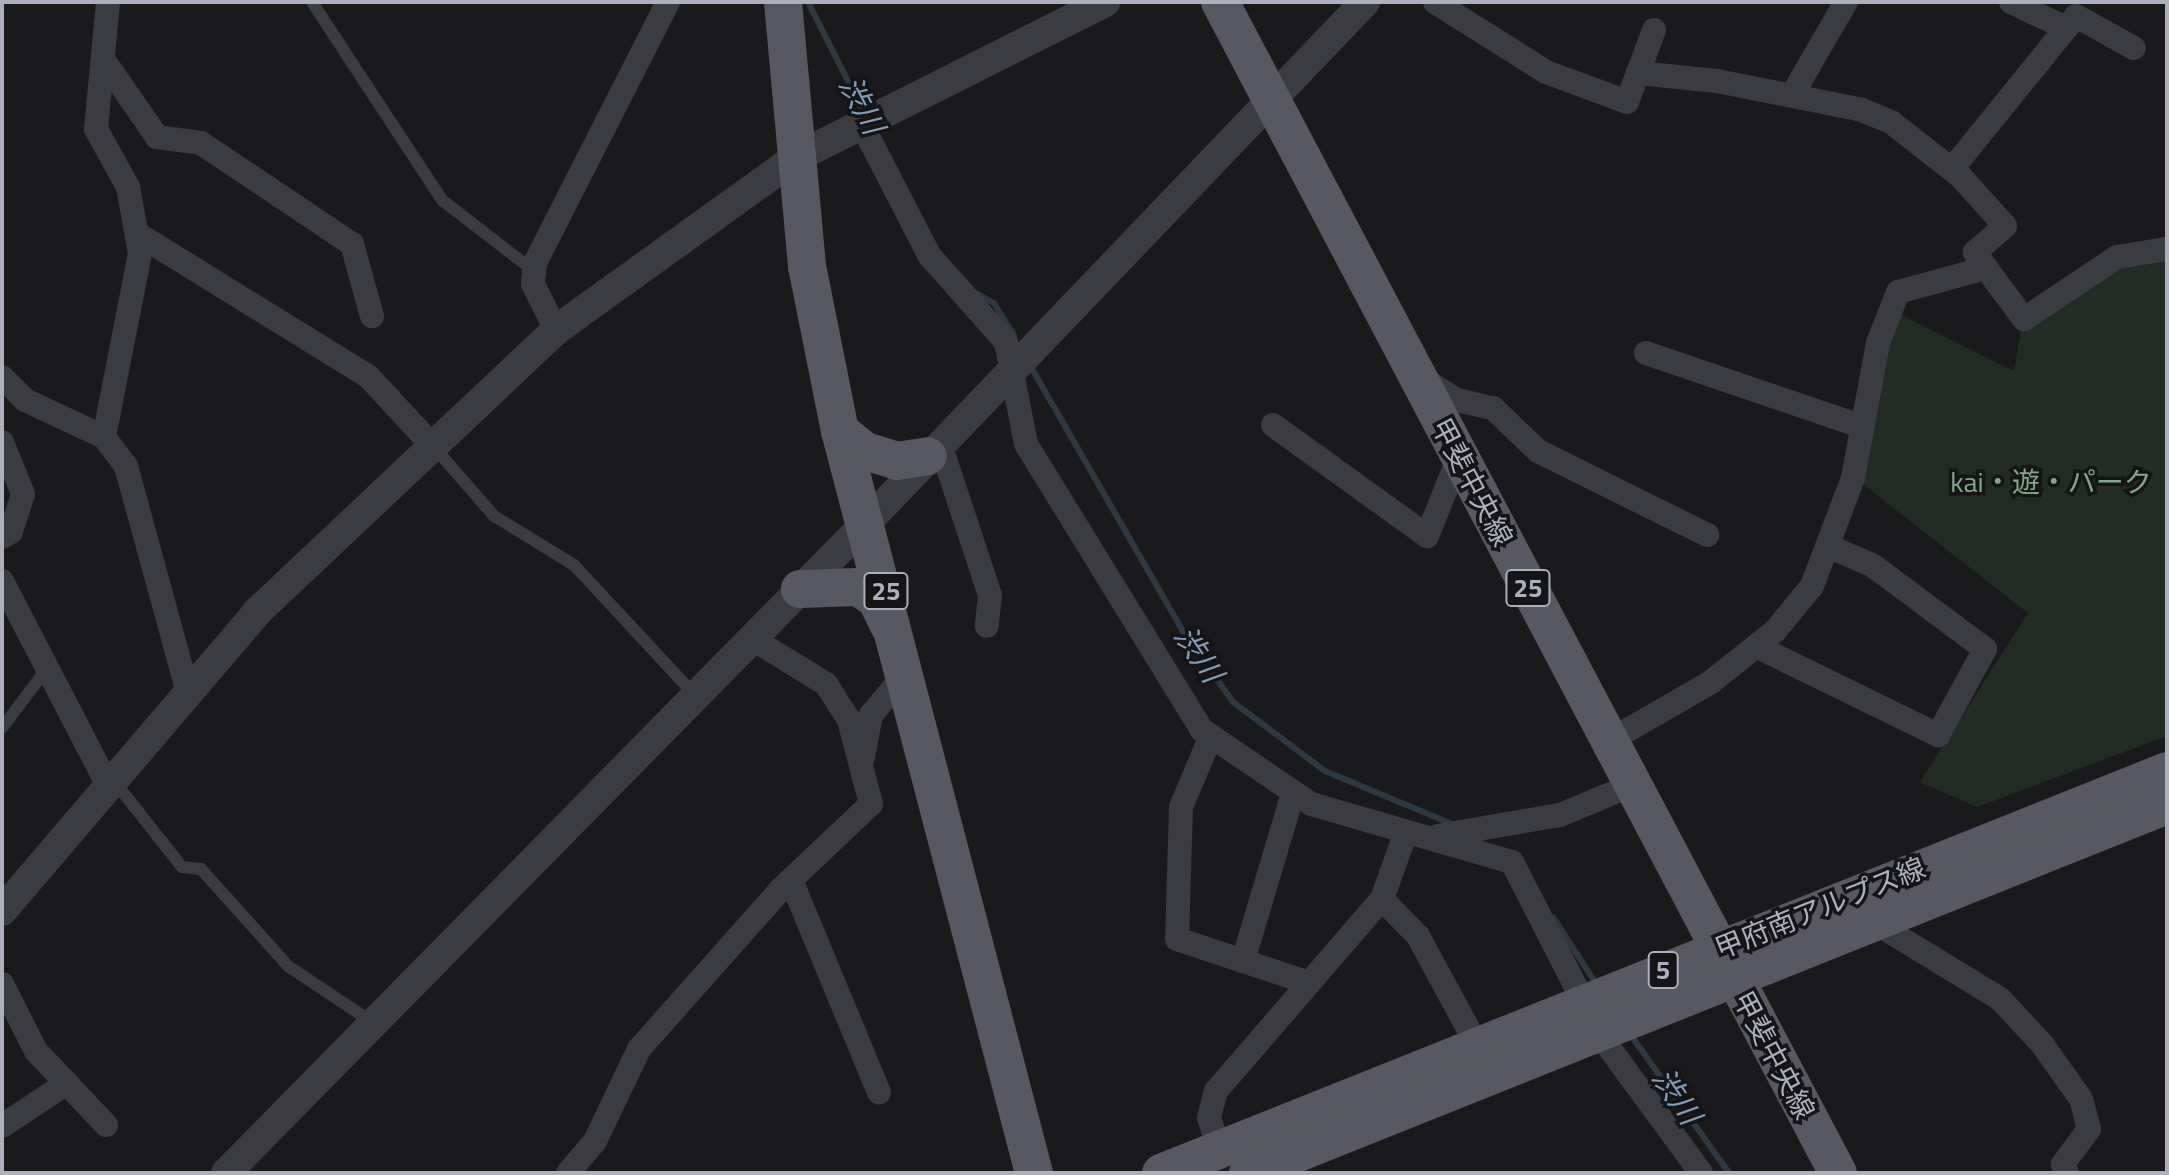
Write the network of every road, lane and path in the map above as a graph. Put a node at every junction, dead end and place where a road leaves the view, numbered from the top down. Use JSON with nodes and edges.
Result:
{"nodes":[{"id":1,"x":108,"y":2,"type":"edge"},
{"id":2,"x":312,"y":2,"type":"edge"},
{"id":3,"x":668,"y":2,"type":"edge"},
{"id":4,"x":783,"y":2,"type":"edge"},
{"id":5,"x":1105,"y":2,"type":"edge"},
{"id":6,"x":1220,"y":2,"type":"edge"},
{"id":7,"x":1365,"y":2,"type":"edge"},
{"id":8,"x":1435,"y":2,"type":"edge"},
{"id":9,"x":1846,"y":2,"type":"edge"},
{"id":10,"x":2011,"y":2,"type":"edge"},
{"id":11,"x":2066,"y":28,"type":"junction"},
{"id":12,"x":1654,"y":30,"type":"dead end"},
{"id":13,"x":2134,"y":48,"type":"dead end"},
{"id":14,"x":103,"y":59,"type":"junction"},
{"id":15,"x":1638,"y":73,"type":"junction"},
{"id":16,"x":1792,"y":95,"type":"junction"},
{"id":17,"x":1270,"y":98,"type":"junction"},
{"id":18,"x":861,"y":123,"type":"junction"},
{"id":19,"x":797,"y":157,"type":"junction"},
{"id":20,"x":1952,"y":169,"type":"junction"},
{"id":21,"x":141,"y":236,"type":"junction"},
{"id":22,"x":2167,"y":249,"type":"edge"},
{"id":23,"x":1986,"y":268,"type":"junction"},
{"id":24,"x":534,"y":271,"type":"junction"},
{"id":25,"x":372,"y":316,"type":"dead end"},
{"id":26,"x":556,"y":330,"type":"junction"},
{"id":27,"x":1646,"y":353,"type":"dead end"},
{"id":28,"x":1012,"y":368,"type":"junction"},
{"id":29,"x":1414,"y":373,"type":"junction"},
{"id":30,"x":5,"y":384,"type":"edge"},
{"id":31,"x":1273,"y":425,"type":"dead end"},
{"id":32,"x":1860,"y":426,"type":"junction"},
{"id":33,"x":840,"y":431,"type":"junction"},
{"id":34,"x":104,"y":437,"type":"junction"},
{"id":35,"x":2,"y":442,"type":"edge"},
{"id":36,"x":431,"y":444,"type":"junction"},
{"id":37,"x":934,"y":450,"type":"junction"},
{"id":38,"x":1459,"y":457,"type":"junction"},
{"id":39,"x":868,"y":521,"type":"junction"},
{"id":40,"x":1707,"y":535,"type":"dead end"},
{"id":41,"x":2,"y":537,"type":"edge"},
{"id":42,"x":1830,"y":547,"type":"junction"},
{"id":43,"x":2,"y":581,"type":"edge"},
{"id":44,"x":800,"y":589,"type":"junction"},
{"id":45,"x":987,"y":626,"type":"dead end"},
{"id":46,"x":751,"y":638,"type":"junction"},
{"id":47,"x":1756,"y":646,"type":"junction"},
{"id":48,"x":903,"y":661,"type":"junction"},
{"id":49,"x":45,"y":671,"type":"junction"},
{"id":50,"x":188,"y":693,"type":"junction"},
{"id":51,"x":694,"y":694,"type":"junction"},
{"id":52,"x":2,"y":728,"type":"edge"},
{"id":53,"x":1211,"y":736,"type":"junction"},
{"id":54,"x":1609,"y":741,"type":"junction"},
{"id":55,"x":862,"y":763,"type":"junction"},
{"id":56,"x":2167,"y":771,"type":"edge"},
{"id":57,"x":112,"y":784,"type":"junction"},
{"id":58,"x":1632,"y":785,"type":"junction"},
{"id":59,"x":1293,"y":793,"type":"junction"},
{"id":60,"x":2167,"y":805,"type":"edge"},
{"id":61,"x":1417,"y":835,"type":"junction"},
{"id":62,"x":791,"y":880,"type":"junction"},
{"id":63,"x":1382,"y":899,"type":"junction"},
{"id":64,"x":2,"y":911,"type":"edge"},
{"id":65,"x":1874,"y":922,"type":"junction"},
{"id":66,"x":1243,"y":961,"type":"junction"},
{"id":67,"x":1726,"y":963,"type":"junction"},
{"id":68,"x":1309,"y":983,"type":"junction"},
{"id":69,"x":2,"y":984,"type":"edge"},
{"id":70,"x":1591,"y":1017,"type":"junction"},
{"id":71,"x":372,"y":1022,"type":"junction"},
{"id":72,"x":1478,"y":1047,"type":"junction"},
{"id":73,"x":67,"y":1083,"type":"junction"},
{"id":74,"x":879,"y":1092,"type":"dead end"},
{"id":75,"x":106,"y":1125,"type":"dead end"},
{"id":76,"x":2,"y":1126,"type":"edge"},
{"id":77,"x":1233,"y":1162,"type":"edge"},
{"id":78,"x":226,"y":1173,"type":"edge"},
{"id":79,"x":568,"y":1173,"type":"edge"},
{"id":80,"x":1034,"y":1173,"type":"edge"},
{"id":81,"x":1161,"y":1173,"type":"edge"},
{"id":82,"x":1701,"y":1173,"type":"edge"},
{"id":83,"x":1838,"y":1173,"type":"edge"},
{"id":84,"x":2067,"y":1173,"type":"edge"}],
"edges":[{"from":1,"to":14,"type":"street"},
{"from":2,"to":24,"type":"lane"},
{"from":3,"to":24,"type":"street"},
{"from":4,"to":19,"type":"main road","number":"25"},
{"from":5,"to":18,"type":"street"},
{"from":6,"to":17,"type":"main road","name":"甲斐中央線","number":"25"},
{"from":7,"to":17,"type":"street"},
{"from":8,"to":15,"type":"street"},
{"from":9,"to":16,"type":"street"},
{"from":10,"to":11,"type":"street"},
{"from":11,"to":13,"type":"street"},
{"from":11,"to":20,"type":"street"},
{"from":12,"to":15,"type":"street"},
{"from":14,"to":21,"type":"street"},
{"from":14,"to":25,"type":"street"},
{"from":15,"to":16,"type":"street"},
{"from":16,"to":20,"type":"street"},
{"from":17,"to":28,"type":"street"},
{"from":17,"to":29,"type":"main road","name":"甲斐中央線","number":"25"},
{"from":18,"to":19,"type":"street"},
{"from":18,"to":28,"type":"street"},
{"from":19,"to":26,"type":"street"},
{"from":19,"to":33,"type":"main road","number":"25"},
{"from":20,"to":23,"type":"street"},
{"from":21,"to":34,"type":"street"},
{"from":21,"to":36,"type":"street"},
{"from":22,"to":23,"type":"street"},
{"from":23,"to":32,"type":"street"},
{"from":24,"to":26,"type":"street"},
{"from":26,"to":36,"type":"street"},
{"from":27,"to":32,"type":"street"},
{"from":28,"to":37,"type":"street"},
{"from":28,"to":53,"type":"street"},
{"from":29,"to":38,"type":"main road","name":"甲斐中央線","number":"25"},
{"from":29,"to":40,"type":"street"},
{"from":30,"to":34,"type":"street"},
{"from":31,"to":38,"type":"street"},
{"from":32,"to":42,"type":"street"},
{"from":33,"to":37,"type":"main road"},
{"from":33,"to":39,"type":"main road","number":"25"},
{"from":34,"to":50,"type":"street"},
{"from":35,"to":41,"type":"street"},
{"from":36,"to":50,"type":"street"},
{"from":36,"to":51,"type":"lane"},
{"from":37,"to":39,"type":"street"},
{"from":37,"to":45,"type":"street"},
{"from":38,"to":54,"type":"main road","name":"甲斐中央線","number":"25"},
{"from":39,"to":44,"type":"street"},
{"from":39,"to":48,"type":"main road","number":"25"},
{"from":42,"to":47,"type":"street"},
{"from":42,"to":47,"type":"street"},
{"from":43,"to":49,"type":"street"},
{"from":44,"to":46,"type":"street"},
{"from":44,"to":48,"type":"main road"},
{"from":46,"to":51,"type":"street"},
{"from":46,"to":55,"type":"street"},
{"from":47,"to":54,"type":"street"},
{"from":48,"to":55,"type":"street"},
{"from":48,"to":80,"type":"main road","number":"25"},
{"from":49,"to":52,"type":"lane"},
{"from":49,"to":57,"type":"street"},
{"from":50,"to":57,"type":"street"},
{"from":51,"to":71,"type":"street"},
{"from":53,"to":59,"type":"street"},
{"from":53,"to":66,"type":"street"},
{"from":54,"to":58,"type":"main road","name":"甲斐中央線","number":"25"},
{"from":55,"to":62,"type":"street"},
{"from":56,"to":67,"type":"main road","name":"甲府南アルプス線","number":"5"},
{"from":57,"to":64,"type":"street"},
{"from":57,"to":71,"type":"lane"},
{"from":58,"to":61,"type":"street"},
{"from":58,"to":67,"type":"main road","name":"甲斐中央線","number":"25"},
{"from":59,"to":61,"type":"street"},
{"from":59,"to":66,"type":"street"},
{"from":60,"to":65,"type":"main road","name":"甲府南アルプス線","number":"5"},
{"from":61,"to":63,"type":"street"},
{"from":61,"to":70,"type":"street"},
{"from":62,"to":74,"type":"street"},
{"from":62,"to":79,"type":"street"},
{"from":63,"to":68,"type":"street"},
{"from":63,"to":72,"type":"street"},
{"from":65,"to":67,"type":"main road","name":"甲府南アルプス線","number":"5"},
{"from":65,"to":84,"type":"street"},
{"from":66,"to":68,"type":"street"},
{"from":67,"to":70,"type":"main road","name":"甲府南アルプス線","number":"5"},
{"from":67,"to":83,"type":"main road","name":"甲斐中央線","number":"25"},
{"from":68,"to":77,"type":"street"},
{"from":69,"to":73,"type":"street"},
{"from":70,"to":72,"type":"main road","name":"甲府南アルプス線","number":"5"},
{"from":70,"to":77,"type":"main road","name":"甲府南アルプス線","number":"5"},
{"from":70,"to":82,"type":"street"},
{"from":71,"to":78,"type":"street"},
{"from":72,"to":77,"type":"main road","name":"甲府南アルプス線","number":"5"},
{"from":73,"to":75,"type":"street"},
{"from":73,"to":76,"type":"street"},
{"from":77,"to":81,"type":"main road","name":"甲府南アルプス線","number":"5"}]}
